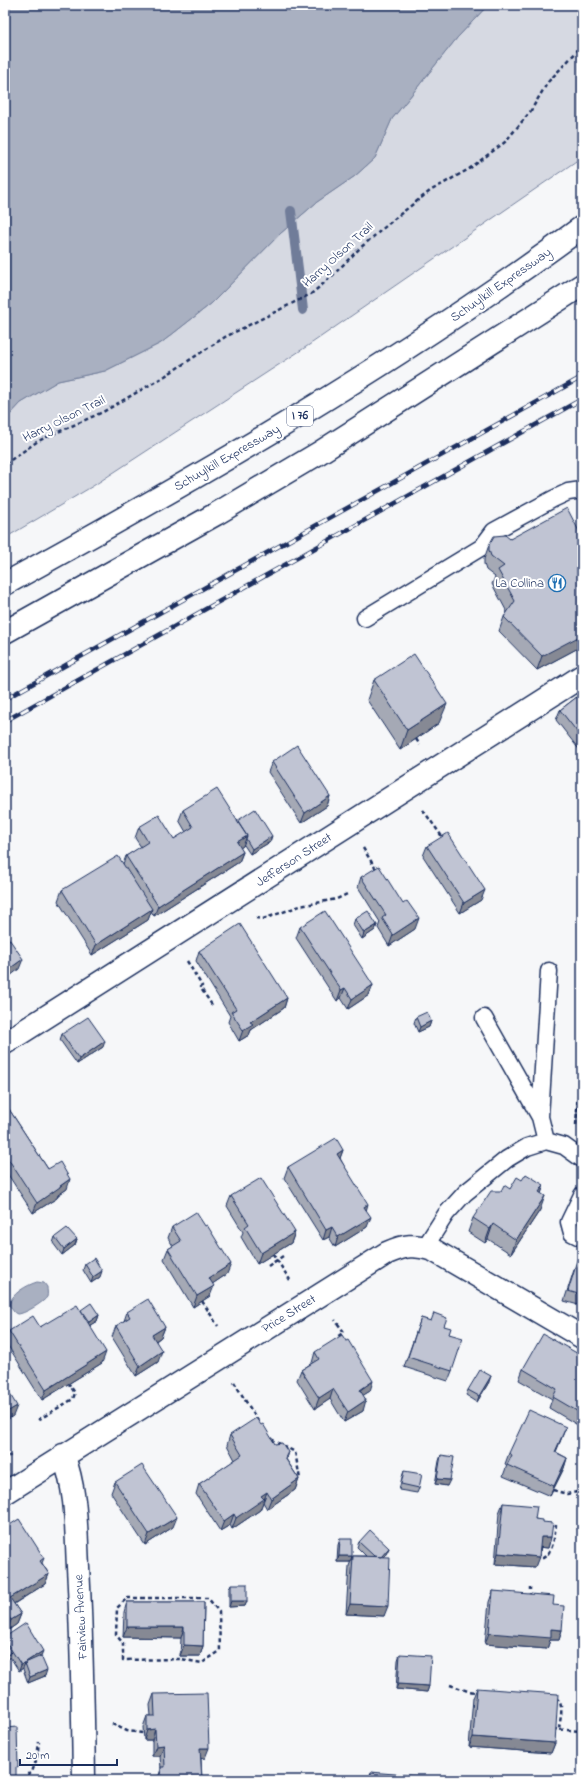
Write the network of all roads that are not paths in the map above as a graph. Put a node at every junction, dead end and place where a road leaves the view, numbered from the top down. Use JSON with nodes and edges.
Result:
{"nodes":[{"id":1,"x":582,"y":227,"type":"edge"},
{"id":2,"x":582,"y":285,"type":"edge"},
{"id":3,"x":582,"y":490,"type":"edge"},
{"id":4,"x":5,"y":584,"type":"edge"},
{"id":5,"x":365,"y":618,"type":"dead end"},
{"id":6,"x":5,"y":632,"type":"edge"},
{"id":7,"x":582,"y":676,"type":"edge"},
{"id":8,"x":549,"y":971,"type":"dead end"},
{"id":9,"x":484,"y":1018,"type":"dead end"},
{"id":10,"x":5,"y":1043,"type":"edge"},
{"id":11,"x":540,"y":1117,"type":"junction"},
{"id":12,"x":546,"y":1141,"type":"junction"},
{"id":13,"x":582,"y":1159,"type":"edge"},
{"id":14,"x":582,"y":1195,"type":"edge"},
{"id":15,"x":582,"y":1238,"type":"edge"},
{"id":16,"x":425,"y":1247,"type":"junction"},
{"id":17,"x":582,"y":1337,"type":"edge"},
{"id":18,"x":63,"y":1455,"type":"junction"},
{"id":19,"x":5,"y":1493,"type":"edge"},
{"id":20,"x":84,"y":1780,"type":"edge"}],
"edges":[{"from":1,"to":4,"type":"main road","name":"Schuylkill Expressway","number":"I 76"},
{"from":2,"to":6,"type":"main road"},
{"from":3,"to":5,"type":"lane"},
{"from":7,"to":10,"type":"main road","name":"Jefferson Street"},
{"from":8,"to":11,"type":"lane"},
{"from":9,"to":11,"type":"lane"},
{"from":11,"to":12,"type":"lane"},
{"from":12,"to":13,"type":"lane"},
{"from":12,"to":16,"type":"lane"},
{"from":14,"to":15,"type":"lane"},
{"from":16,"to":17,"type":"main road","name":"Price Street"},
{"from":16,"to":18,"type":"main road","name":"Price Street"},
{"from":18,"to":19,"type":"main road","name":"Price Street"},
{"from":18,"to":20,"type":"main road","name":"Fairview Avenue"}]}
